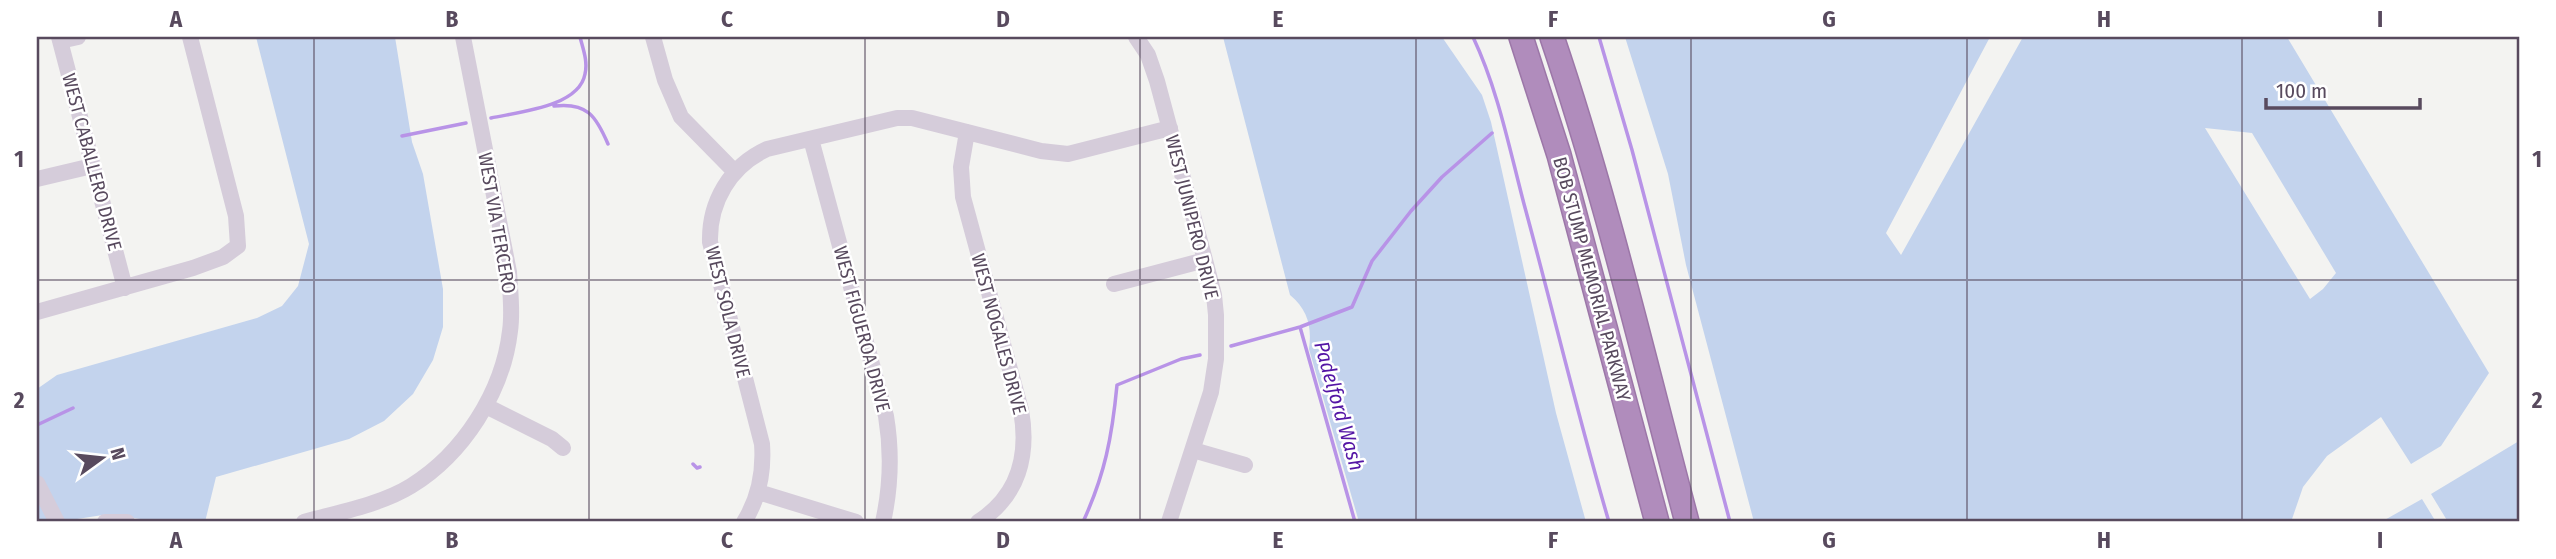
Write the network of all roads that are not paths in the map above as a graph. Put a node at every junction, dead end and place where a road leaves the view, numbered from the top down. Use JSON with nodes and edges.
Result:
{"nodes":[{"id":1,"x":78,"y":37,"type":"edge"},
{"id":2,"x":190,"y":37,"type":"edge"},
{"id":3,"x":463,"y":37,"type":"edge"},
{"id":4,"x":653,"y":37,"type":"edge"},
{"id":5,"x":1136,"y":37,"type":"edge"},
{"id":6,"x":1521,"y":37,"type":"edge"},
{"id":7,"x":1552,"y":37,"type":"edge"},
{"id":8,"x":60,"y":39,"type":"edge"},
{"id":9,"x":1170,"y":128,"type":"junction"},
{"id":10,"x":967,"y":132,"type":"junction"},
{"id":11,"x":811,"y":139,"type":"junction"},
{"id":12,"x":92,"y":166,"type":"junction"},
{"id":13,"x":735,"y":172,"type":"junction"},
{"id":14,"x":37,"y":179,"type":"edge"},
{"id":15,"x":1205,"y":260,"type":"junction"},
{"id":16,"x":1114,"y":285,"type":"dead end"},
{"id":17,"x":125,"y":288,"type":"junction"},
{"id":18,"x":37,"y":312,"type":"edge"},
{"id":19,"x":486,"y":406,"type":"junction"},
{"id":20,"x":562,"y":448,"type":"dead end"},
{"id":21,"x":1193,"y":450,"type":"junction"},
{"id":22,"x":1245,"y":465,"type":"dead end"},
{"id":23,"x":37,"y":483,"type":"edge"},
{"id":24,"x":758,"y":492,"type":"junction"},
{"id":25,"x":57,"y":522,"type":"edge"},
{"id":26,"x":105,"y":522,"type":"edge"},
{"id":27,"x":127,"y":522,"type":"edge"},
{"id":28,"x":304,"y":522,"type":"edge"},
{"id":29,"x":744,"y":522,"type":"edge"},
{"id":30,"x":856,"y":522,"type":"edge"},
{"id":31,"x":883,"y":522,"type":"edge"},
{"id":32,"x":978,"y":522,"type":"edge"},
{"id":33,"x":1170,"y":522,"type":"edge"},
{"id":34,"x":1657,"y":522,"type":"edge"},
{"id":35,"x":1687,"y":522,"type":"edge"}],
"edges":[{"from":1,"to":8,"type":"street"},
{"from":2,"to":17,"type":"street"},
{"from":3,"to":19,"type":"street","name":"WEST VIA TERCERO"},
{"from":4,"to":13,"type":"street"},
{"from":5,"to":9,"type":"street","name":"WEST JUNIPERO DRIVE"},
{"from":6,"to":34,"type":"highway","name":"BOB STUMP MEMORIAL PARKWAY"},
{"from":7,"to":35,"type":"highway","name":"BOB STUMP MEMORIAL PARKWAY"},
{"from":8,"to":12,"type":"street","name":"WEST CABALLERO DRIVE"},
{"from":9,"to":10,"type":"street"},
{"from":9,"to":15,"type":"street","name":"WEST JUNIPERO DRIVE"},
{"from":10,"to":11,"type":"street"},
{"from":10,"to":32,"type":"street","name":"WEST NOGALES DRIVE"},
{"from":11,"to":13,"type":"street"},
{"from":11,"to":31,"type":"street","name":"WEST FIGUEROA DRIVE"},
{"from":12,"to":14,"type":"street"},
{"from":12,"to":17,"type":"street","name":"WEST CABALLERO DRIVE"},
{"from":13,"to":24,"type":"street","name":"WEST SOLA DRIVE"},
{"from":15,"to":16,"type":"street"},
{"from":15,"to":21,"type":"street","name":"WEST JUNIPERO DRIVE"},
{"from":17,"to":18,"type":"street"},
{"from":19,"to":20,"type":"street"},
{"from":19,"to":28,"type":"street","name":"WEST VIA TERCERO"},
{"from":21,"to":22,"type":"street"},
{"from":21,"to":33,"type":"street","name":"WEST JUNIPERO DRIVE"},
{"from":23,"to":25,"type":"street"},
{"from":24,"to":29,"type":"street","name":"WEST SOLA DRIVE"},
{"from":24,"to":30,"type":"street"},
{"from":26,"to":27,"type":"street"}]}
